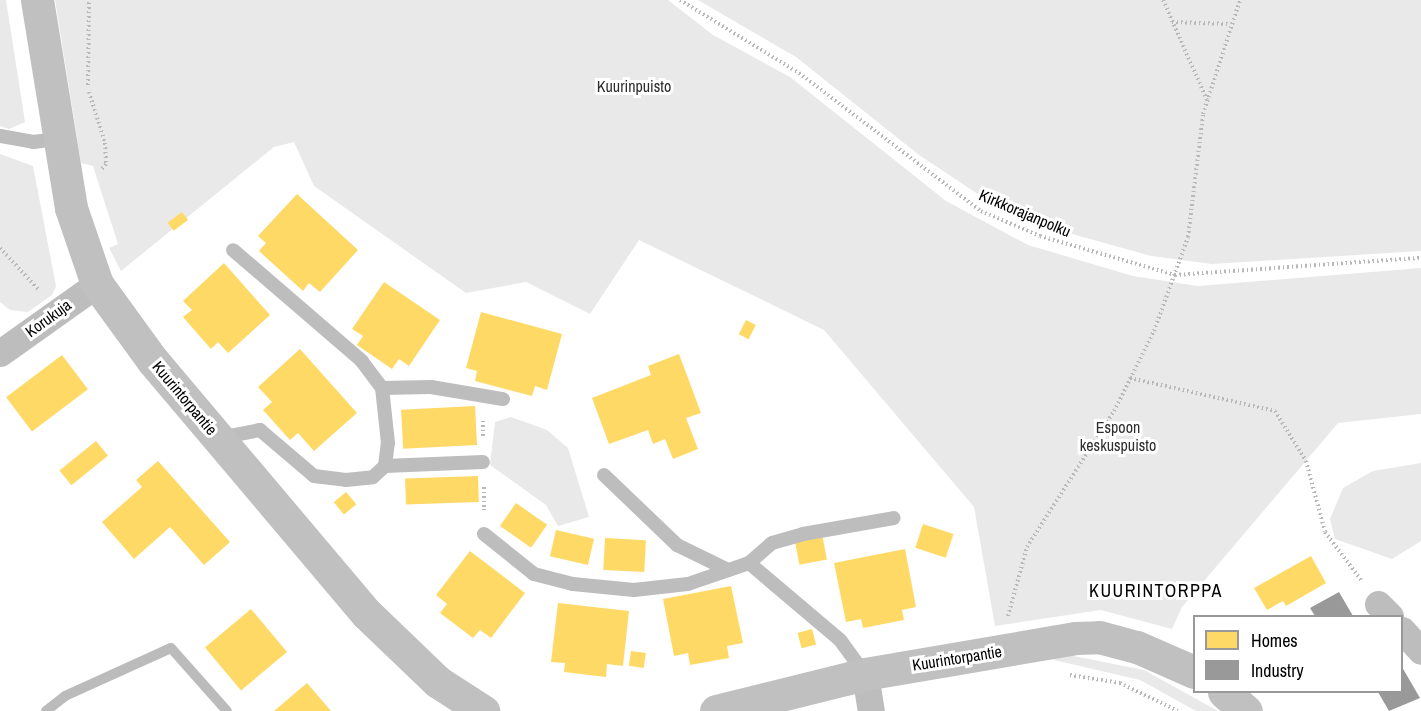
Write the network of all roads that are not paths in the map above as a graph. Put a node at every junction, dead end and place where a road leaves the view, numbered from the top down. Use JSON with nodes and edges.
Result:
{"nodes":[{"id":1,"x":37,"y":0,"type":"edge"},
{"id":2,"x":0,"y":136,"type":"edge"},
{"id":3,"x":58,"y":139,"type":"junction"},
{"id":4,"x":233,"y":250,"type":"dead end"},
{"id":5,"x":97,"y":284,"type":"junction"},
{"id":6,"x":0,"y":353,"type":"edge"},
{"id":7,"x":382,"y":388,"type":"junction"},
{"id":8,"x":502,"y":399,"type":"dead end"},
{"id":9,"x":219,"y":438,"type":"junction"},
{"id":10,"x":483,"y":462,"type":"road end"},
{"id":11,"x":385,"y":466,"type":"junction"},
{"id":12,"x":604,"y":475,"type":"dead end"},
{"id":13,"x":894,"y":518,"type":"dead end"},
{"id":14,"x":484,"y":534,"type":"road end"},
{"id":15,"x":750,"y":563,"type":"junction"},
{"id":16,"x":728,"y":570,"type":"junction"},
{"id":17,"x":1403,"y":632,"type":"edge"},
{"id":18,"x":1421,"y":651,"type":"edge"},
{"id":19,"x":1193,"y":671,"type":"edge"},
{"id":20,"x":865,"y":674,"type":"junction"},
{"id":21,"x":1225,"y":693,"type":"edge"},
{"id":22,"x":483,"y":711,"type":"edge"},
{"id":23,"x":716,"y":711,"type":"edge"},
{"id":24,"x":871,"y":711,"type":"edge"},
{"id":25,"x":1246,"y":711,"type":"edge"}],
"edges":[{"from":1,"to":3,"type":"street","name":"Kuurintorpantie"},
{"from":2,"to":3,"type":"lane"},
{"from":3,"to":5,"type":"street","name":"Kuurintorpantie"},
{"from":4,"to":7,"type":"lane"},
{"from":5,"to":6,"type":"street","name":"Korukuja"},
{"from":5,"to":9,"type":"street","name":"Kuurintorpantie"},
{"from":7,"to":8,"type":"lane"},
{"from":7,"to":11,"type":"lane"},
{"from":9,"to":11,"type":"lane"},
{"from":9,"to":22,"type":"street","name":"Kuurintorpantie"},
{"from":10,"to":11,"type":"lane"},
{"from":12,"to":16,"type":"lane"},
{"from":13,"to":15,"type":"lane"},
{"from":14,"to":16,"type":"lane"},
{"from":15,"to":16,"type":"lane"},
{"from":15,"to":20,"type":"lane"},
{"from":17,"to":18,"type":"street"},
{"from":19,"to":20,"type":"street","name":"Kuurintorpantie"},
{"from":20,"to":23,"type":"street","name":"Kuurintorpantie"},
{"from":20,"to":24,"type":"street"},
{"from":21,"to":25,"type":"street"}]}
